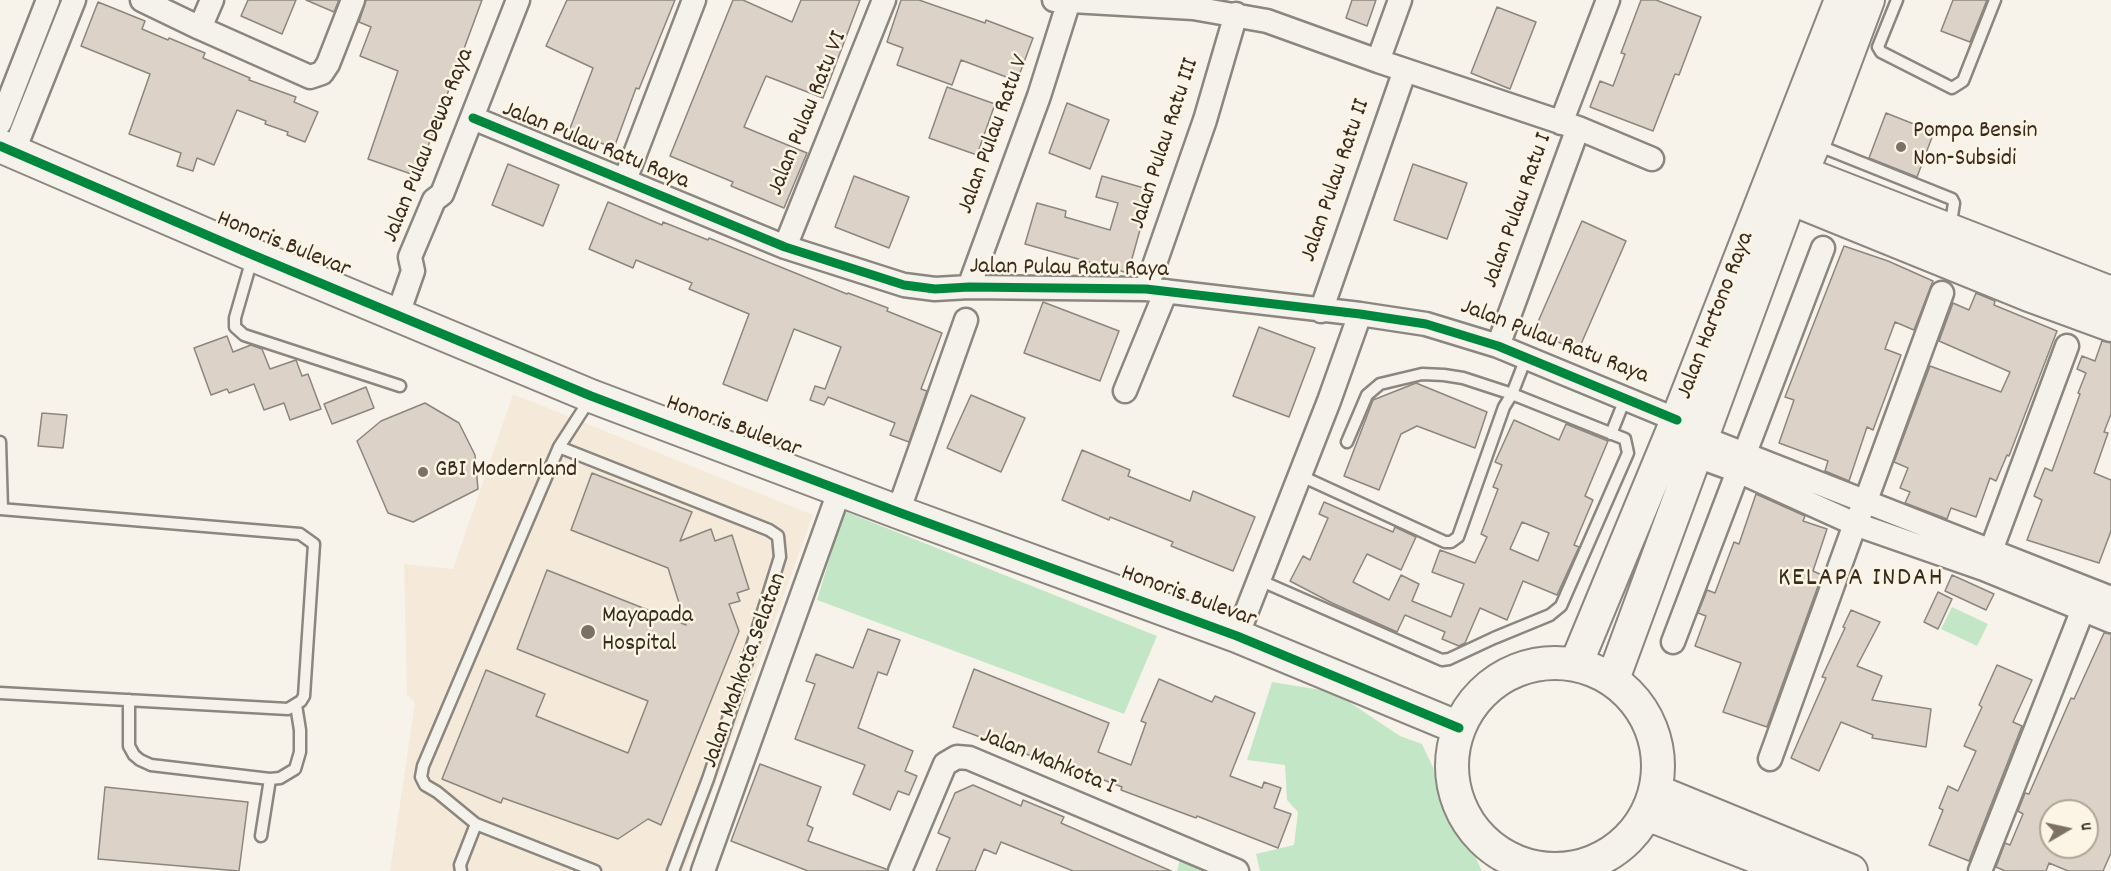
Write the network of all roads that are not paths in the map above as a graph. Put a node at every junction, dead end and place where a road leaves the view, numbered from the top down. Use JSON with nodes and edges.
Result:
{"nodes":[{"id":1,"x":48,"y":0,"type":"edge"},
{"id":2,"x":74,"y":0,"type":"edge"},
{"id":3,"x":142,"y":0,"type":"edge"},
{"id":4,"x":212,"y":0,"type":"edge"},
{"id":5,"x":353,"y":0,"type":"edge"},
{"id":6,"x":518,"y":0,"type":"edge"},
{"id":7,"x":694,"y":0,"type":"edge"},
{"id":8,"x":884,"y":0,"type":"edge"},
{"id":9,"x":1054,"y":0,"type":"edge"},
{"id":10,"x":1400,"y":0,"type":"edge"},
{"id":11,"x":1608,"y":0,"type":"edge"},
{"id":12,"x":1841,"y":0,"type":"edge"},
{"id":13,"x":1868,"y":0,"type":"edge"},
{"id":14,"x":1897,"y":0,"type":"edge"},
{"id":15,"x":1995,"y":0,"type":"edge"},
{"id":16,"x":1069,"y":1,"type":"edge"},
{"id":17,"x":1194,"y":4,"type":"edge"},
{"id":18,"x":1236,"y":14,"type":"junction"},
{"id":19,"x":200,"y":28,"type":"junction"},
{"id":20,"x":1866,"y":42,"type":"junction"},
{"id":21,"x":1378,"y":61,"type":"junction"},
{"id":22,"x":1405,"y":70,"type":"junction"},
{"id":23,"x":473,"y":118,"type":"junction"},
{"id":24,"x":0,"y":123,"type":"edge"},
{"id":25,"x":1570,"y":126,"type":"junction"},
{"id":26,"x":1814,"y":144,"type":"junction"},
{"id":27,"x":7,"y":150,"type":"edge"},
{"id":28,"x":1652,"y":159,"type":"dead end"},
{"id":29,"x":625,"y":180,"type":"junction"},
{"id":30,"x":1796,"y":185,"type":"junction"},
{"id":31,"x":1943,"y":245,"type":"junction"},
{"id":32,"x":785,"y":248,"type":"junction"},
{"id":33,"x":1823,"y":248,"type":"dead end"},
{"id":34,"x":253,"y":255,"type":"junction"},
{"id":35,"x":969,"y":287,"type":"junction"},
{"id":36,"x":1156,"y":290,"type":"junction"},
{"id":37,"x":1942,"y":293,"type":"dead end"},
{"id":38,"x":2111,"y":293,"type":"edge"},
{"id":39,"x":1321,"y":310,"type":"junction"},
{"id":40,"x":1359,"y":314,"type":"junction"},
{"id":41,"x":398,"y":315,"type":"junction"},
{"id":42,"x":966,"y":320,"type":"dead end"},
{"id":43,"x":2111,"y":325,"type":"edge"},
{"id":44,"x":1498,"y":346,"type":"junction"},
{"id":45,"x":2067,"y":346,"type":"dead end"},
{"id":46,"x":1526,"y":358,"type":"junction"},
{"id":47,"x":400,"y":386,"type":"dead end"},
{"id":48,"x":1125,"y":392,"type":"dead end"},
{"id":49,"x":1512,"y":394,"type":"junction"},
{"id":50,"x":591,"y":396,"type":"junction"},
{"id":51,"x":1625,"y":399,"type":"junction"},
{"id":52,"x":1611,"y":434,"type":"junction"},
{"id":53,"x":1691,"y":437,"type":"junction"},
{"id":54,"x":0,"y":442,"type":"edge"},
{"id":55,"x":1347,"y":442,"type":"dead end"},
{"id":56,"x":559,"y":447,"type":"junction"},
{"id":57,"x":1741,"y":463,"type":"junction"},
{"id":58,"x":1299,"y":475,"type":"junction"},
{"id":59,"x":840,"y":489,"type":"junction"},
{"id":60,"x":1865,"y":503,"type":"junction"},
{"id":61,"x":1,"y":509,"type":"edge"},
{"id":62,"x":898,"y":512,"type":"junction"},
{"id":63,"x":1855,"y":524,"type":"junction"},
{"id":64,"x":1988,"y":560,"type":"junction"},
{"id":65,"x":1259,"y":580,"type":"junction"},
{"id":66,"x":2101,"y":594,"type":"edge"},
{"id":67,"x":2083,"y":611,"type":"junction"},
{"id":68,"x":2111,"y":621,"type":"edge"},
{"id":69,"x":1237,"y":636,"type":"junction"},
{"id":70,"x":1673,"y":642,"type":"dead end"},
{"id":71,"x":1576,"y":664,"type":"junction"},
{"id":72,"x":1613,"y":679,"type":"junction"},
{"id":73,"x":0,"y":693,"type":"edge"},
{"id":74,"x":129,"y":700,"type":"junction"},
{"id":75,"x":296,"y":705,"type":"junction"},
{"id":76,"x":1459,"y":728,"type":"junction"},
{"id":77,"x":1770,"y":759,"type":"dead end"},
{"id":78,"x":270,"y":779,"type":"junction"},
{"id":79,"x":1651,"y":803,"type":"junction"},
{"id":80,"x":476,"y":824,"type":"junction"},
{"id":81,"x":261,"y":836,"type":"dead end"},
{"id":82,"x":1513,"y":866,"type":"edge"},
{"id":83,"x":460,"y":871,"type":"edge"},
{"id":84,"x":595,"y":871,"type":"edge"},
{"id":85,"x":673,"y":871,"type":"edge"},
{"id":86,"x":703,"y":871,"type":"edge"},
{"id":87,"x":900,"y":871,"type":"edge"},
{"id":88,"x":1237,"y":871,"type":"edge"},
{"id":89,"x":1793,"y":871,"type":"edge"},
{"id":90,"x":1851,"y":871,"type":"edge"},
{"id":91,"x":1980,"y":871,"type":"edge"}],
"edges":[{"from":1,"to":24,"type":"street"},
{"from":2,"to":27,"type":"street"},
{"from":3,"to":19,"type":"street"},
{"from":4,"to":19,"type":"street"},
{"from":5,"to":19,"type":"street"},
{"from":6,"to":23,"type":"street","name":"Jalan Pulau Dewa Raya"},
{"from":7,"to":29,"type":"street"},
{"from":8,"to":32,"type":"street","name":"Jalan Pulau Ratu VI"},
{"from":9,"to":16,"type":"street"},
{"from":10,"to":21,"type":"street"},
{"from":11,"to":25,"type":"street","name":"Jalan Pulau Ratu I"},
{"from":12,"to":53,"type":"street","name":"Jalan Hartono Raya"},
{"from":13,"to":20,"type":"street","name":"Jalan Hartono Raya"},
{"from":14,"to":20,"type":"lane"},
{"from":15,"to":20,"type":"lane"},
{"from":16,"to":17,"type":"street"},
{"from":16,"to":35,"type":"street","name":"Jalan Pulau Ratu V"},
{"from":17,"to":18,"type":"street"},
{"from":18,"to":21,"type":"street"},
{"from":18,"to":36,"type":"street","name":"Jalan Pulau Ratu III"},
{"from":20,"to":26,"type":"street","name":"Jalan Hartono Raya"},
{"from":21,"to":22,"type":"street"},
{"from":22,"to":25,"type":"street"},
{"from":22,"to":39,"type":"street","name":"Jalan Pulau Ratu II"},
{"from":23,"to":29,"type":"street","name":"Jalan Pulau Ratu Raya"},
{"from":23,"to":41,"type":"street","name":"Jalan Pulau Dewa Raya"},
{"from":25,"to":28,"type":"street"},
{"from":25,"to":44,"type":"street","name":"Jalan Pulau Ratu I"},
{"from":26,"to":30,"type":"street","name":"Jalan Hartono Raya"},
{"from":26,"to":31,"type":"lane"},
{"from":27,"to":34,"type":"street","name":"Honoris Bulevar"},
{"from":29,"to":32,"type":"street","name":"Jalan Pulau Ratu Raya"},
{"from":30,"to":31,"type":"street"},
{"from":30,"to":53,"type":"street","name":"Jalan Hartono Raya"},
{"from":31,"to":38,"type":"street"},
{"from":31,"to":43,"type":"street"},
{"from":32,"to":35,"type":"street","name":"Jalan Pulau Ratu Raya"},
{"from":33,"to":57,"type":"street"},
{"from":34,"to":41,"type":"street","name":"Honoris Bulevar"},
{"from":34,"to":47,"type":"lane"},
{"from":35,"to":36,"type":"street","name":"Jalan Pulau Ratu Raya"},
{"from":36,"to":39,"type":"street","name":"Jalan Pulau Ratu Raya"},
{"from":36,"to":48,"type":"street","name":"Jalan Pulau Ratu III"},
{"from":37,"to":60,"type":"street"},
{"from":39,"to":40,"type":"street","name":"Jalan Pulau Ratu Raya"},
{"from":40,"to":44,"type":"street","name":"Jalan Pulau Ratu Raya"},
{"from":40,"to":58,"type":"street"},
{"from":41,"to":50,"type":"street","name":"Honoris Bulevar"},
{"from":42,"to":62,"type":"street"},
{"from":44,"to":46,"type":"street","name":"Jalan Pulau Ratu Raya"},
{"from":45,"to":64,"type":"street"},
{"from":46,"to":49,"type":"lane"},
{"from":46,"to":51,"type":"street","name":"Jalan Pulau Ratu Raya"},
{"from":49,"to":52,"type":"lane"},
{"from":49,"to":55,"type":"lane"},
{"from":49,"to":58,"type":"lane"},
{"from":50,"to":56,"type":"lane"},
{"from":50,"to":59,"type":"street","name":"Honoris Bulevar"},
{"from":51,"to":52,"type":"lane"},
{"from":51,"to":53,"type":"street","name":"Jalan Pulau Ratu Raya"},
{"from":52,"to":65,"type":"lane"},
{"from":53,"to":57,"type":"street","name":"Jalan Pulau Ratu Raya"},
{"from":53,"to":71,"type":"street","name":"Jalan Hartono Raya"},
{"from":53,"to":72,"type":"street","name":"Jalan Hartono Raya"},
{"from":54,"to":61,"type":"lane"},
{"from":56,"to":80,"type":"lane"},
{"from":56,"to":85,"type":"lane"},
{"from":57,"to":60,"type":"street"},
{"from":57,"to":63,"type":"street"},
{"from":57,"to":70,"type":"street"},
{"from":58,"to":65,"type":"street"},
{"from":59,"to":62,"type":"street","name":"Honoris Bulevar"},
{"from":59,"to":86,"type":"street","name":"Jalan Mahkota Selatan"},
{"from":60,"to":63,"type":"street"},
{"from":60,"to":64,"type":"street"},
{"from":61,"to":75,"type":"lane"},
{"from":62,"to":69,"type":"street","name":"Honoris Bulevar"},
{"from":63,"to":64,"type":"street"},
{"from":63,"to":77,"type":"street"},
{"from":64,"to":66,"type":"street"},
{"from":64,"to":67,"type":"street"},
{"from":65,"to":69,"type":"street"},
{"from":66,"to":67,"type":"street"},
{"from":67,"to":68,"type":"street"},
{"from":67,"to":91,"type":"street"},
{"from":69,"to":76,"type":"street","name":"Honoris Bulevar"},
{"from":71,"to":72,"type":"street"},
{"from":71,"to":76,"type":"street"},
{"from":72,"to":79,"type":"street"},
{"from":73,"to":74,"type":"lane"},
{"from":74,"to":75,"type":"lane"},
{"from":74,"to":78,"type":"lane"},
{"from":75,"to":78,"type":"lane"},
{"from":76,"to":82,"type":"street"},
{"from":78,"to":81,"type":"lane"},
{"from":79,"to":82,"type":"street"},
{"from":79,"to":89,"type":"street"},
{"from":79,"to":90,"type":"street"},
{"from":80,"to":83,"type":"lane"},
{"from":80,"to":84,"type":"lane"},
{"from":87,"to":88,"type":"street","name":"Jalan Mahkota I"}]}
